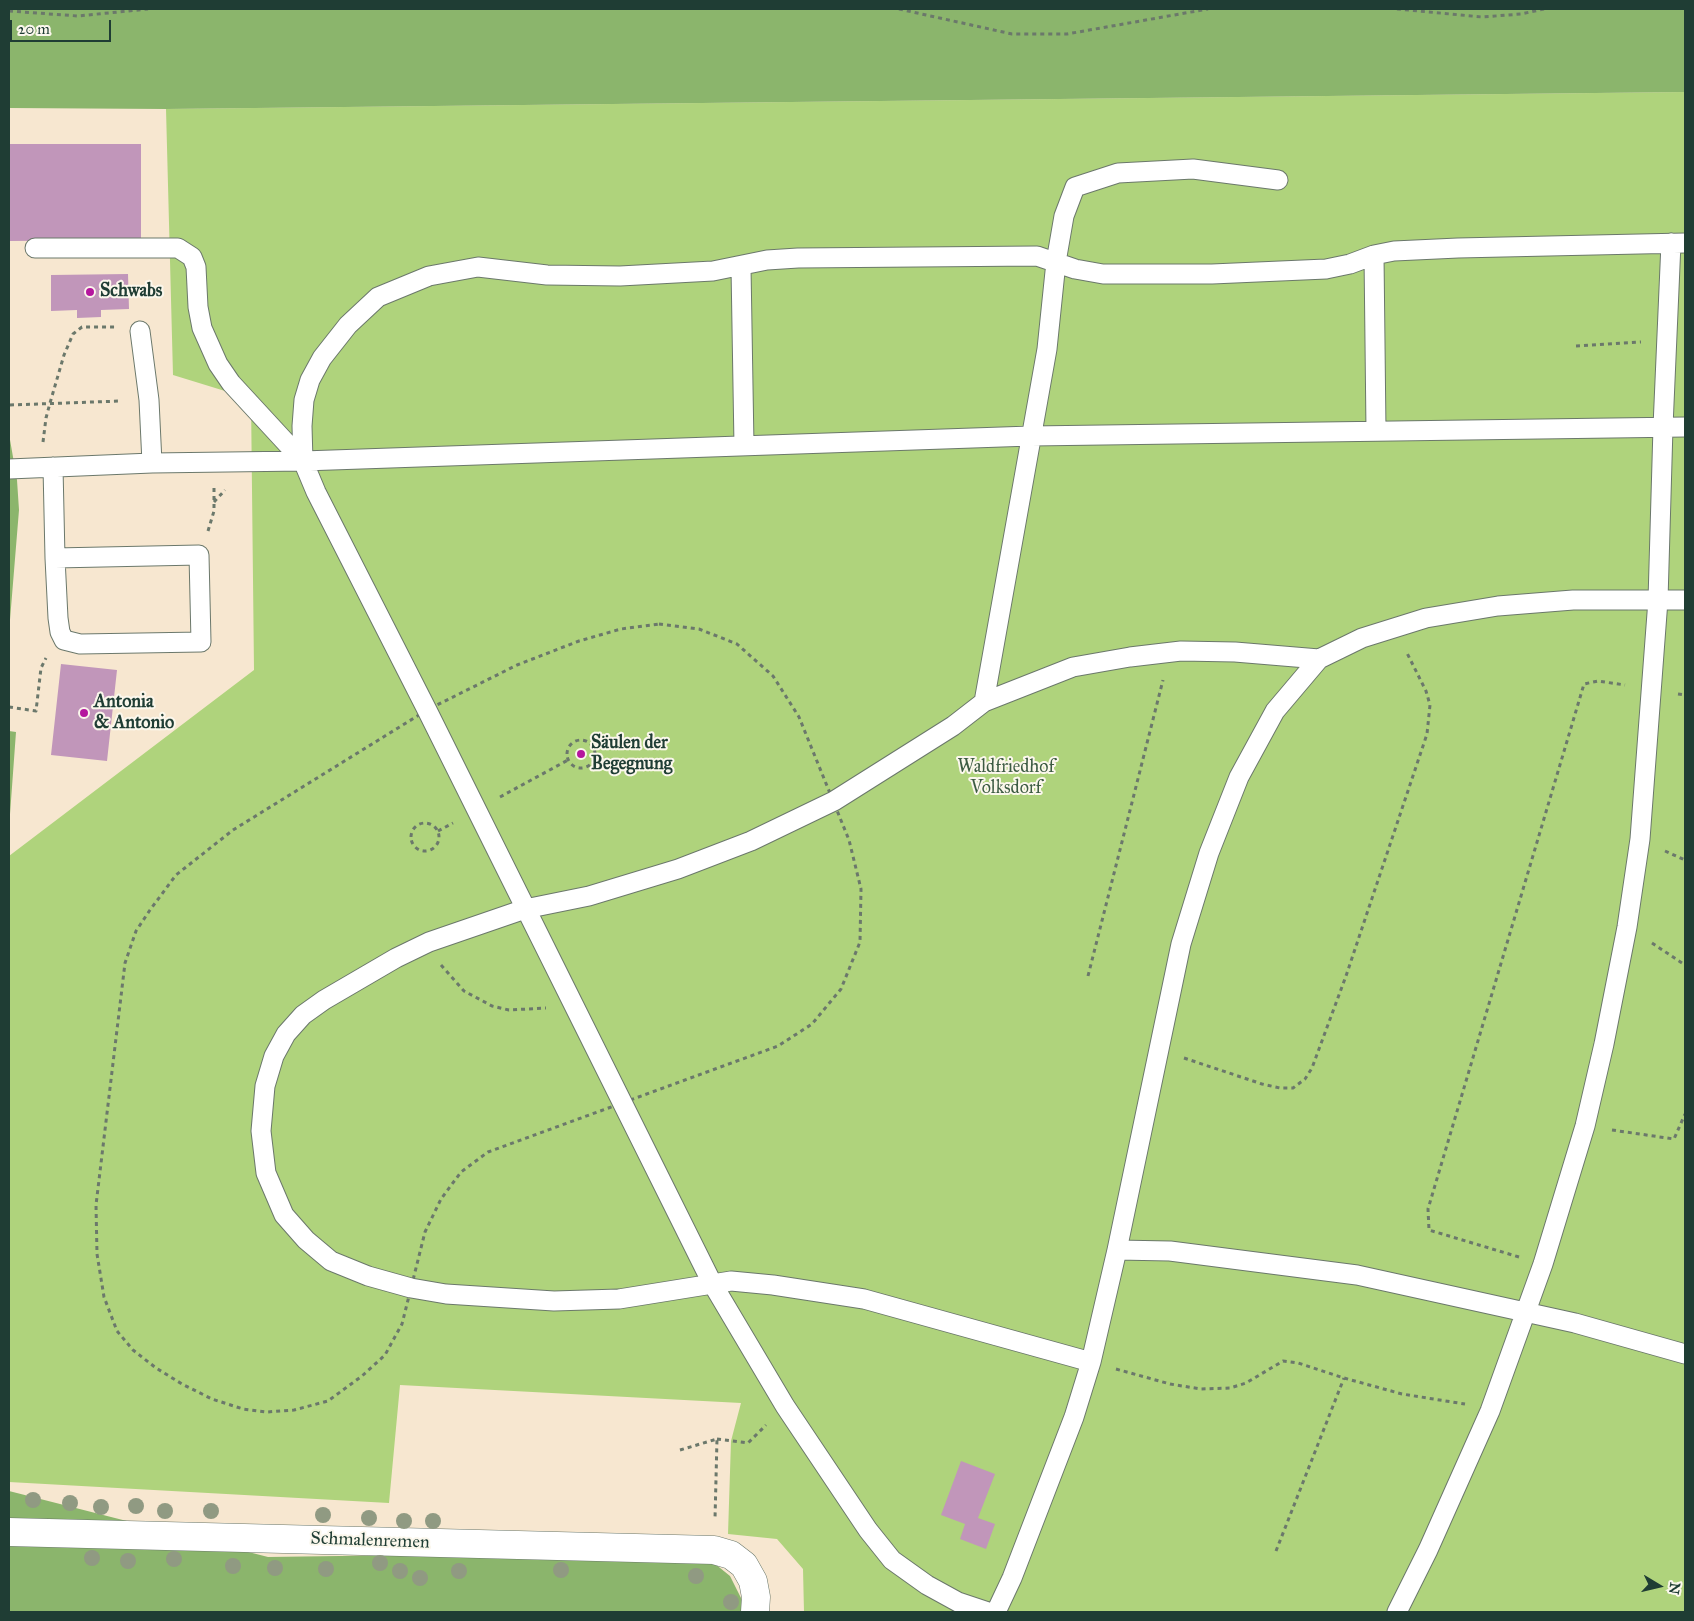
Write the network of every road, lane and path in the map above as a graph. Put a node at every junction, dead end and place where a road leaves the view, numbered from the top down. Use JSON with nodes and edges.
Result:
{"nodes":[{"id":1,"x":148,"y":9,"type":"edge"},
{"id":2,"x":899,"y":9,"type":"edge"},
{"id":3,"x":1208,"y":9,"type":"edge"},
{"id":4,"x":1396,"y":9,"type":"edge"},
{"id":5,"x":1544,"y":9,"type":"edge"},
{"id":6,"x":9,"y":11,"type":"edge"},
{"id":7,"x":1278,"y":180,"type":"dead end"},
{"id":8,"x":1678,"y":243,"type":"edge"},
{"id":9,"x":34,"y":248,"type":"dead end"},
{"id":10,"x":1374,"y":256,"type":"junction"},
{"id":11,"x":1056,"y":262,"type":"junction"},
{"id":12,"x":741,"y":267,"type":"junction"},
{"id":13,"x":140,"y":331,"type":"joint"},
{"id":14,"x":1667,"y":341,"type":"junction"},
{"id":15,"x":1576,"y":346,"type":"dead end"},
{"id":16,"x":149,"y":400,"type":"junction"},
{"id":17,"x":50,"y":404,"type":"junction"},
{"id":18,"x":10,"y":405,"type":"edge"},
{"id":19,"x":1663,"y":427,"type":"junction"},
{"id":20,"x":1685,"y":427,"type":"edge"},
{"id":21,"x":1376,"y":431,"type":"junction"},
{"id":22,"x":1030,"y":436,"type":"junction"},
{"id":23,"x":744,"y":446,"type":"junction"},
{"id":24,"x":303,"y":461,"type":"junction"},
{"id":25,"x":212,"y":462,"type":"junction"},
{"id":26,"x":152,"y":463,"type":"junction"},
{"id":27,"x":48,"y":468,"type":"junction"},
{"id":28,"x":9,"y":469,"type":"edge"},
{"id":29,"x":200,"y":555,"type":"junction"},
{"id":30,"x":55,"y":558,"type":"junction"},
{"id":31,"x":1658,"y":600,"type":"junction"},
{"id":32,"x":1685,"y":600,"type":"edge"},
{"id":33,"x":1395,"y":628,"type":"junction"},
{"id":34,"x":64,"y":640,"type":"junction"},
{"id":35,"x":1170,"y":652,"type":"junction"},
{"id":36,"x":1320,"y":659,"type":"junction"},
{"id":37,"x":1650,"y":688,"type":"junction"},
{"id":38,"x":1685,"y":695,"type":"edge"},
{"id":39,"x":984,"y":702,"type":"junction"},
{"id":40,"x":9,"y":707,"type":"edge"},
{"id":41,"x":427,"y":710,"type":"junction"},
{"id":42,"x":568,"y":760,"type":"junction"},
{"id":43,"x":834,"y":801,"type":"junction"},
{"id":44,"x":476,"y":810,"type":"junction"},
{"id":45,"x":438,"y":831,"type":"junction"},
{"id":46,"x":525,"y":909,"type":"junction"},
{"id":47,"x":1628,"y":927,"type":"junction"},
{"id":48,"x":429,"y":942,"type":"junction"},
{"id":49,"x":1685,"y":965,"type":"edge"},
{"id":50,"x":1088,"y":976,"type":"dead end"},
{"id":51,"x":571,"y":1000,"type":"junction"},
{"id":52,"x":1158,"y":1049,"type":"junction"},
{"id":53,"x":622,"y":1104,"type":"junction"},
{"id":54,"x":1685,"y":1114,"type":"edge"},
{"id":55,"x":1585,"y":1126,"type":"junction"},
{"id":56,"x":1117,"y":1250,"type":"junction"},
{"id":57,"x":1543,"y":1264,"type":"junction"},
{"id":58,"x":712,"y":1283,"type":"junction"},
{"id":59,"x":411,"y":1288,"type":"junction"},
{"id":60,"x":1527,"y":1312,"type":"junction"},
{"id":61,"x":1685,"y":1354,"type":"edge"},
{"id":62,"x":1090,"y":1362,"type":"junction"},
{"id":63,"x":1344,"y":1378,"type":"junction"},
{"id":64,"x":785,"y":1406,"type":"junction"},
{"id":65,"x":1490,"y":1411,"type":"junction"},
{"id":66,"x":717,"y":1439,"type":"junction"},
{"id":67,"x":680,"y":1450,"type":"dead end"},
{"id":68,"x":9,"y":1532,"type":"edge"},
{"id":69,"x":1276,"y":1551,"type":"dead end"},
{"id":70,"x":722,"y":1553,"type":"junction"},
{"id":71,"x":755,"y":1612,"type":"edge"},
{"id":72,"x":988,"y":1612,"type":"edge"},
{"id":73,"x":996,"y":1612,"type":"edge"},
{"id":74,"x":1397,"y":1612,"type":"edge"}],
"edges":[{"from":1,"to":6,"type":"path"},
{"from":2,"to":3,"type":"path"},
{"from":4,"to":5,"type":"path"},
{"from":7,"to":11,"type":"lane"},
{"from":8,"to":10,"type":"lane"},
{"from":8,"to":14,"type":"lane"},
{"from":9,"to":24,"type":"lane"},
{"from":10,"to":11,"type":"lane"},
{"from":10,"to":21,"type":"lane"},
{"from":11,"to":12,"type":"lane"},
{"from":11,"to":22,"type":"lane"},
{"from":12,"to":23,"type":"lane"},
{"from":12,"to":24,"type":"lane"},
{"from":13,"to":16,"type":"lane"},
{"from":13,"to":17,"type":"path"},
{"from":14,"to":15,"type":"path"},
{"from":14,"to":19,"type":"lane"},
{"from":16,"to":17,"type":"path"},
{"from":16,"to":26,"type":"lane"},
{"from":17,"to":18,"type":"path"},
{"from":17,"to":27,"type":"path"},
{"from":19,"to":20,"type":"lane"},
{"from":19,"to":21,"type":"lane"},
{"from":19,"to":31,"type":"lane"},
{"from":21,"to":22,"type":"lane"},
{"from":22,"to":23,"type":"lane"},
{"from":22,"to":39,"type":"lane"},
{"from":23,"to":24,"type":"lane"},
{"from":24,"to":25,"type":"lane"},
{"from":24,"to":41,"type":"lane"},
{"from":25,"to":26,"type":"lane"},
{"from":25,"to":29,"type":"path"},
{"from":26,"to":27,"type":"lane"},
{"from":27,"to":28,"type":"lane"},
{"from":27,"to":30,"type":"lane"},
{"from":29,"to":30,"type":"lane"},
{"from":29,"to":34,"type":"lane"},
{"from":30,"to":34,"type":"lane"},
{"from":31,"to":32,"type":"lane"},
{"from":31,"to":33,"type":"lane"},
{"from":31,"to":37,"type":"lane"},
{"from":33,"to":36,"type":"lane"},
{"from":33,"to":52,"type":"path"},
{"from":34,"to":40,"type":"path"},
{"from":35,"to":36,"type":"lane"},
{"from":35,"to":39,"type":"lane"},
{"from":35,"to":50,"type":"path"},
{"from":36,"to":52,"type":"lane"},
{"from":37,"to":38,"type":"path"},
{"from":37,"to":47,"type":"lane"},
{"from":37,"to":57,"type":"path"},
{"from":39,"to":43,"type":"lane"},
{"from":41,"to":43,"type":"path"},
{"from":41,"to":44,"type":"lane"},
{"from":41,"to":59,"type":"path"},
{"from":42,"to":42,"type":"path"},
{"from":42,"to":44,"type":"path"},
{"from":43,"to":46,"type":"lane"},
{"from":43,"to":53,"type":"path"},
{"from":44,"to":45,"type":"path"},
{"from":44,"to":46,"type":"lane"},
{"from":45,"to":45,"type":"path"},
{"from":46,"to":48,"type":"lane"},
{"from":46,"to":51,"type":"lane"},
{"from":47,"to":49,"type":"path"},
{"from":47,"to":55,"type":"lane"},
{"from":48,"to":51,"type":"path"},
{"from":48,"to":59,"type":"lane"},
{"from":51,"to":53,"type":"lane"},
{"from":52,"to":56,"type":"lane"},
{"from":53,"to":58,"type":"lane"},
{"from":53,"to":59,"type":"path"},
{"from":54,"to":55,"type":"path"},
{"from":55,"to":57,"type":"lane"},
{"from":56,"to":60,"type":"lane"},
{"from":56,"to":62,"type":"lane"},
{"from":57,"to":60,"type":"lane"},
{"from":58,"to":59,"type":"lane"},
{"from":58,"to":62,"type":"lane"},
{"from":58,"to":64,"type":"lane"},
{"from":60,"to":61,"type":"lane"},
{"from":60,"to":65,"type":"lane"},
{"from":62,"to":63,"type":"path"},
{"from":62,"to":73,"type":"lane"},
{"from":63,"to":65,"type":"path"},
{"from":63,"to":69,"type":"path"},
{"from":64,"to":66,"type":"path"},
{"from":64,"to":72,"type":"lane"},
{"from":65,"to":74,"type":"lane"},
{"from":66,"to":67,"type":"path"},
{"from":66,"to":70,"type":"path"},
{"from":68,"to":70,"type":"street","name":"Schmalenremen"},
{"from":70,"to":71,"type":"street"}]}
